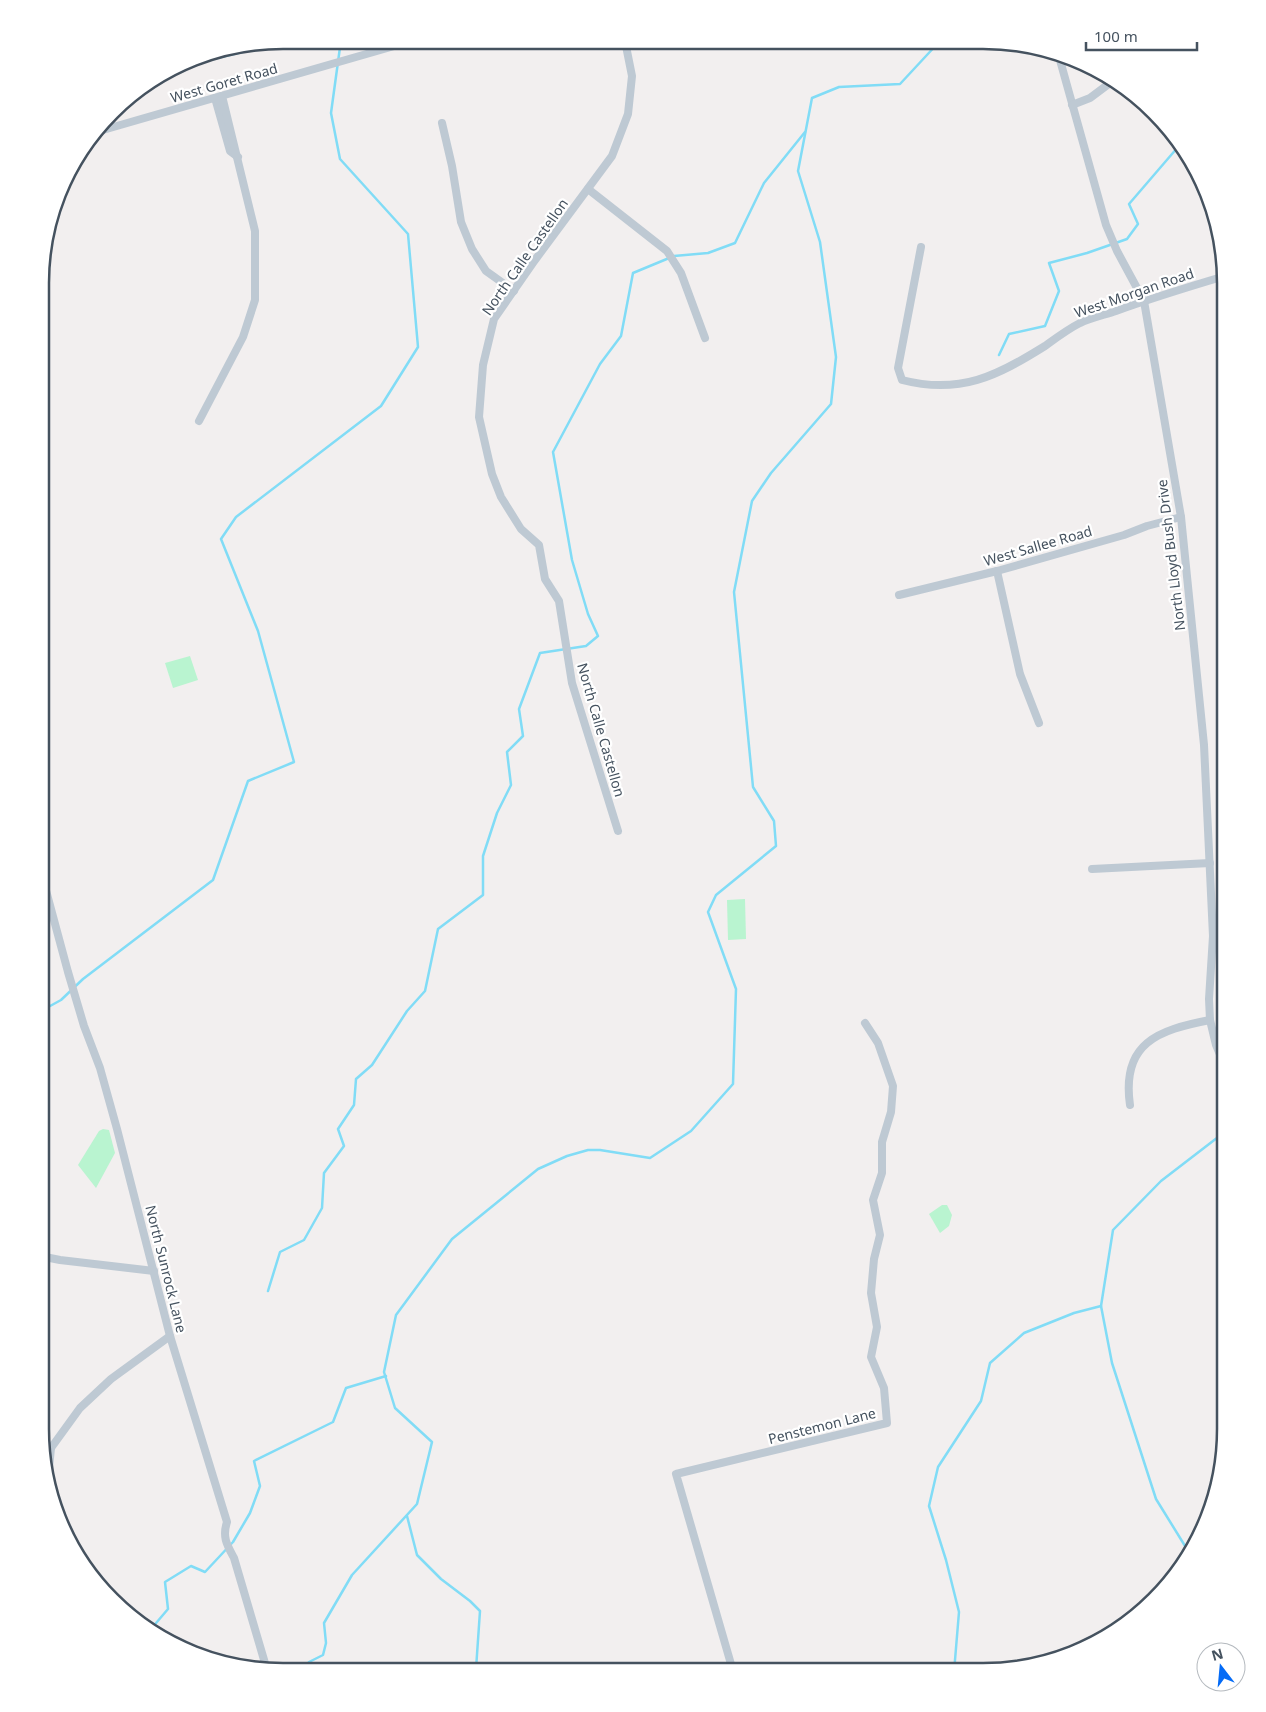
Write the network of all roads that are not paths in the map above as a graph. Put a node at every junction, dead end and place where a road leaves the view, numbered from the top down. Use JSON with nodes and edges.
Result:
{"nodes":[{"id":1,"x":384,"y":49,"type":"edge"},
{"id":2,"x":627,"y":49,"type":"edge"},
{"id":3,"x":1060,"y":61,"type":"edge"},
{"id":4,"x":1108,"y":85,"type":"edge"},
{"id":5,"x":219,"y":97,"type":"junction"},
{"id":6,"x":1072,"y":105,"type":"junction"},
{"id":7,"x":442,"y":123,"type":"dead end"},
{"id":8,"x":106,"y":129,"type":"edge"},
{"id":9,"x":588,"y":189,"type":"junction"},
{"id":10,"x":921,"y":247,"type":"dead end"},
{"id":11,"x":1217,"y":278,"type":"edge"},
{"id":12,"x":514,"y":291,"type":"junction"},
{"id":13,"x":1144,"y":301,"type":"junction"},
{"id":14,"x":704,"y":338,"type":"dead end"},
{"id":15,"x":198,"y":421,"type":"dead end"},
{"id":16,"x":1181,"y":517,"type":"junction"},
{"id":17,"x":997,"y":571,"type":"junction"},
{"id":18,"x":900,"y":595,"type":"dead end"},
{"id":19,"x":1039,"y":723,"type":"dead end"},
{"id":20,"x":618,"y":831,"type":"dead end"},
{"id":21,"x":1210,"y":863,"type":"junction"},
{"id":22,"x":1092,"y":869,"type":"dead end"},
{"id":23,"x":49,"y":902,"type":"edge"},
{"id":24,"x":1210,"y":1020,"type":"junction"},
{"id":25,"x":865,"y":1023,"type":"dead end"},
{"id":26,"x":1217,"y":1048,"type":"edge"},
{"id":27,"x":1130,"y":1105,"type":"dead end"},
{"id":28,"x":49,"y":1258,"type":"edge"},
{"id":29,"x":154,"y":1271,"type":"junction"},
{"id":30,"x":170,"y":1336,"type":"junction"},
{"id":31,"x":51,"y":1448,"type":"joint"},
{"id":32,"x":50,"y":1455,"type":"edge"},
{"id":33,"x":265,"y":1663,"type":"edge"},
{"id":34,"x":731,"y":1663,"type":"edge"}],
"edges":[{"from":1,"to":5,"type":"street","name":"West Goret Road"},
{"from":2,"to":9,"type":"street","name":"North Calle Castellon"},
{"from":3,"to":6,"type":"street","name":"North Lloyd Bush Drive"},
{"from":4,"to":6,"type":"street"},
{"from":5,"to":8,"type":"street","name":"West Goret Road"},
{"from":5,"to":15,"type":"street"},
{"from":6,"to":13,"type":"street","name":"North Lloyd Bush Drive"},
{"from":7,"to":12,"type":"street"},
{"from":9,"to":12,"type":"street","name":"North Calle Castellon"},
{"from":9,"to":14,"type":"street"},
{"from":10,"to":13,"type":"street","name":"West Morgan Road"},
{"from":11,"to":13,"type":"street","name":"West Morgan Road"},
{"from":12,"to":20,"type":"street","name":"North Calle Castellon"},
{"from":13,"to":16,"type":"street","name":"North Lloyd Bush Drive"},
{"from":16,"to":17,"type":"street","name":"West Sallee Road"},
{"from":16,"to":21,"type":"street","name":"North Lloyd Bush Drive"},
{"from":17,"to":18,"type":"street","name":"West Sallee Road"},
{"from":17,"to":19,"type":"street"},
{"from":21,"to":22,"type":"street"},
{"from":21,"to":24,"type":"street","name":"North Lloyd Bush Drive"},
{"from":23,"to":29,"type":"street","name":"North Sunrock Lane"},
{"from":24,"to":26,"type":"street","name":"North Lloyd Bush Drive"},
{"from":24,"to":27,"type":"street"},
{"from":25,"to":34,"type":"street","name":"Penstemon Lane"},
{"from":28,"to":29,"type":"street"},
{"from":29,"to":30,"type":"street","name":"North Sunrock Lane"},
{"from":30,"to":31,"type":"street"},
{"from":30,"to":33,"type":"street","name":"North Sunrock Lane"},
{"from":31,"to":32,"type":"street"}]}
